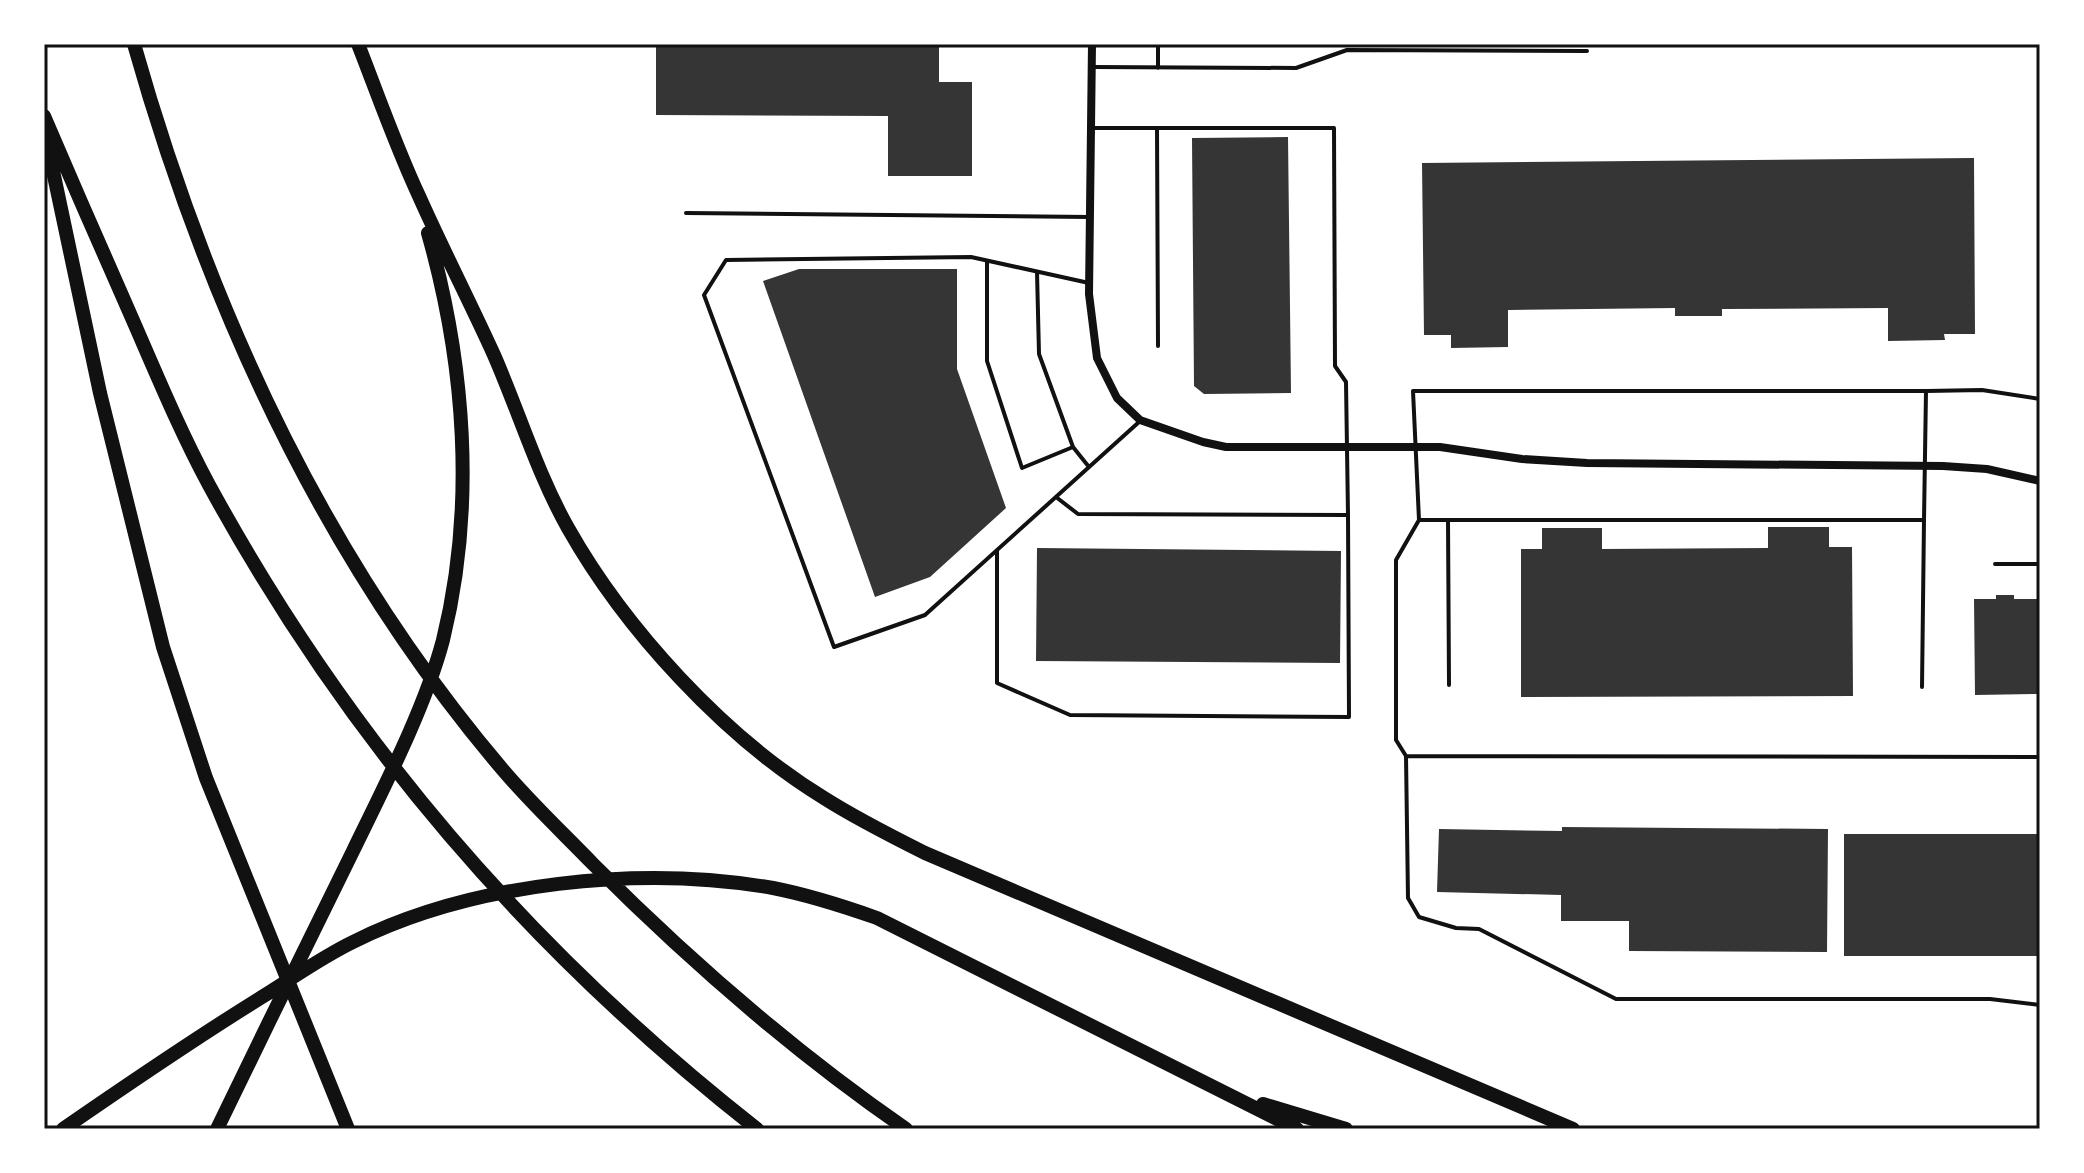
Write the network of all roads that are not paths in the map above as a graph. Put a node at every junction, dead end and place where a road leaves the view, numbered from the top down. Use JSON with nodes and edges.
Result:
{"nodes":[{"id":1,"x":134,"y":44,"type":"edge"},
{"id":2,"x":358,"y":44,"type":"edge"},
{"id":3,"x":1092,"y":44,"type":"edge"},
{"id":4,"x":1158,"y":44,"type":"edge"},
{"id":5,"x":1587,"y":51,"type":"dead end"},
{"id":6,"x":1091,"y":67,"type":"junction"},
{"id":7,"x":1158,"y":68,"type":"junction"},
{"id":8,"x":44,"y":116,"type":"edge"},
{"id":9,"x":1091,"y":128,"type":"junction"},
{"id":10,"x":1157,"y":128,"type":"junction"},
{"id":11,"x":44,"y":130,"type":"edge"},
{"id":12,"x":417,"y":194,"type":"junction"},
{"id":13,"x":686,"y":213,"type":"dead end"},
{"id":14,"x":1090,"y":217,"type":"junction"},
{"id":15,"x":987,"y":261,"type":"junction"},
{"id":16,"x":1037,"y":271,"type":"junction"},
{"id":17,"x":1089,"y":283,"type":"junction"},
{"id":18,"x":1158,"y":346,"type":"dead end"},
{"id":19,"x":1926,"y":391,"type":"junction"},
{"id":20,"x":2040,"y":399,"type":"edge"},
{"id":21,"x":1140,"y":420,"type":"junction"},
{"id":22,"x":1348,"y":446,"type":"junction"},
{"id":23,"x":1414,"y":446,"type":"junction"},
{"id":24,"x":1073,"y":447,"type":"junction"},
{"id":25,"x":1925,"y":465,"type":"junction"},
{"id":26,"x":1089,"y":467,"type":"junction"},
{"id":27,"x":2040,"y":481,"type":"edge"},
{"id":28,"x":1056,"y":497,"type":"junction"},
{"id":29,"x":1348,"y":515,"type":"junction"},
{"id":30,"x":1419,"y":520,"type":"junction"},
{"id":31,"x":1448,"y":520,"type":"junction"},
{"id":32,"x":1924,"y":520,"type":"junction"},
{"id":33,"x":997,"y":550,"type":"junction"},
{"id":34,"x":1995,"y":564,"type":"dead end"},
{"id":35,"x":2040,"y":564,"type":"edge"},
{"id":36,"x":1449,"y":685,"type":"dead end"},
{"id":37,"x":1922,"y":687,"type":"dead end"},
{"id":38,"x":1406,"y":756,"type":"junction"},
{"id":39,"x":2040,"y":757,"type":"edge"},
{"id":40,"x":2040,"y":1005,"type":"edge"},
{"id":41,"x":1228,"y":1093,"type":"junction"},
{"id":42,"x":63,"y":1129,"type":"edge"},
{"id":43,"x":217,"y":1129,"type":"edge"},
{"id":44,"x":348,"y":1129,"type":"edge"},
{"id":45,"x":757,"y":1129,"type":"edge"},
{"id":46,"x":906,"y":1129,"type":"edge"},
{"id":47,"x":1297,"y":1129,"type":"edge"},
{"id":48,"x":1346,"y":1129,"type":"edge"},
{"id":49,"x":1573,"y":1129,"type":"edge"}],
"edges":[{"from":1,"to":46,"type":"highway"},
{"from":2,"to":12,"type":"highway"},
{"from":3,"to":6,"type":"street"},
{"from":4,"to":7,"type":"lane"},
{"from":5,"to":7,"type":"lane"},
{"from":6,"to":7,"type":"lane"},
{"from":6,"to":9,"type":"street"},
{"from":8,"to":45,"type":"highway"},
{"from":9,"to":10,"type":"lane"},
{"from":9,"to":14,"type":"street"},
{"from":10,"to":18,"type":"lane"},
{"from":10,"to":22,"type":"lane"},
{"from":11,"to":44,"type":"highway"},
{"from":12,"to":43,"type":"highway"},
{"from":12,"to":49,"type":"highway"},
{"from":13,"to":14,"type":"lane"},
{"from":14,"to":17,"type":"street"},
{"from":15,"to":16,"type":"lane"},
{"from":15,"to":24,"type":"lane"},
{"from":15,"to":33,"type":"lane"},
{"from":16,"to":17,"type":"lane"},
{"from":16,"to":24,"type":"lane"},
{"from":17,"to":21,"type":"street"},
{"from":19,"to":20,"type":"lane"},
{"from":19,"to":23,"type":"lane"},
{"from":19,"to":25,"type":"lane"},
{"from":21,"to":22,"type":"street"},
{"from":21,"to":26,"type":"lane"},
{"from":22,"to":23,"type":"street"},
{"from":22,"to":29,"type":"lane"},
{"from":23,"to":25,"type":"street"},
{"from":23,"to":30,"type":"lane"},
{"from":24,"to":26,"type":"lane"},
{"from":25,"to":27,"type":"street"},
{"from":25,"to":32,"type":"lane"},
{"from":26,"to":28,"type":"lane"},
{"from":28,"to":29,"type":"lane"},
{"from":28,"to":33,"type":"lane"},
{"from":29,"to":33,"type":"lane"},
{"from":30,"to":31,"type":"lane"},
{"from":30,"to":38,"type":"lane"},
{"from":31,"to":32,"type":"lane"},
{"from":31,"to":36,"type":"lane"},
{"from":32,"to":37,"type":"lane"},
{"from":34,"to":35,"type":"lane"},
{"from":38,"to":39,"type":"lane"},
{"from":38,"to":40,"type":"lane"},
{"from":41,"to":42,"type":"highway"},
{"from":41,"to":47,"type":"highway"},
{"from":41,"to":48,"type":"highway"}]}
